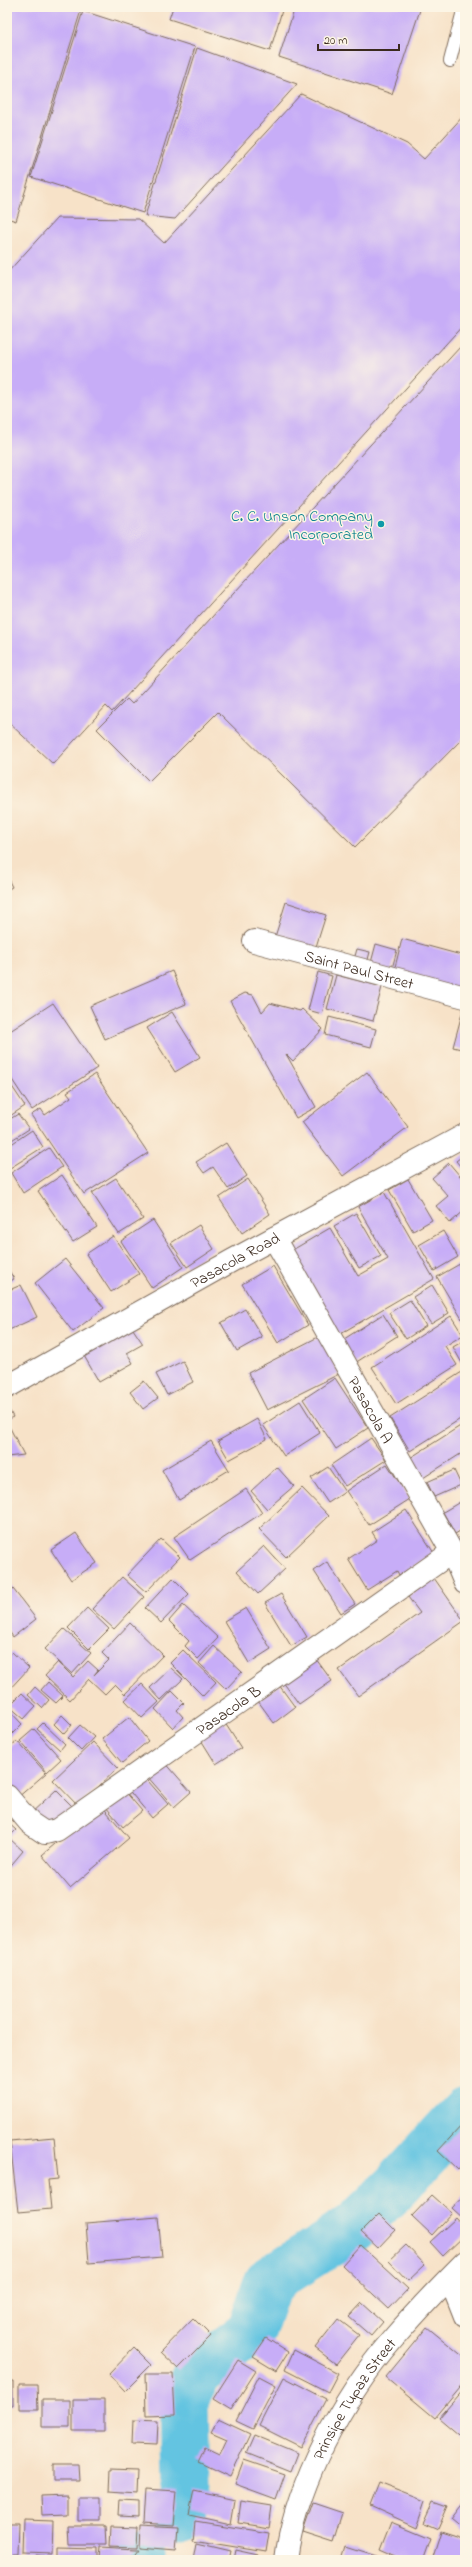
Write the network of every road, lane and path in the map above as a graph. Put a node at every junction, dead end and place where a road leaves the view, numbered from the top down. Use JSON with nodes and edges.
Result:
{"nodes":[{"id":1,"x":464,"y":7,"type":"edge"},
{"id":2,"x":450,"y":61,"type":"dead end"},
{"id":3,"x":254,"y":941,"type":"dead end"},
{"id":4,"x":465,"y":997,"type":"edge"},
{"id":5,"x":465,"y":1135,"type":"edge"},
{"id":6,"x":274,"y":1238,"type":"junction"},
{"id":7,"x":7,"y":1387,"type":"edge"},
{"id":8,"x":452,"y":1552,"type":"junction"},
{"id":9,"x":465,"y":1583,"type":"edge"},
{"id":10,"x":7,"y":1796,"type":"edge"},
{"id":11,"x":465,"y":2262,"type":"edge"},
{"id":12,"x":450,"y":2278,"type":"junction"},
{"id":13,"x":465,"y":2316,"type":"edge"},
{"id":14,"x":286,"y":2560,"type":"edge"}],
"edges":[{"from":1,"to":2,"type":"lane"},
{"from":3,"to":4,"type":"street","name":"Saint Paul Street"},
{"from":5,"to":6,"type":"street","name":"Pasacola Road"},
{"from":6,"to":7,"type":"street","name":"Pasacola Road"},
{"from":6,"to":8,"type":"street","name":"Pasacola A"},
{"from":8,"to":9,"type":"street","name":"Pasacola A"},
{"from":8,"to":10,"type":"street","name":"Pasacola B"},
{"from":11,"to":12,"type":"street","name":"Prinsipe Tupaz Street"},
{"from":12,"to":13,"type":"street"},
{"from":12,"to":14,"type":"street","name":"Prinsipe Tupaz Street"}]}
